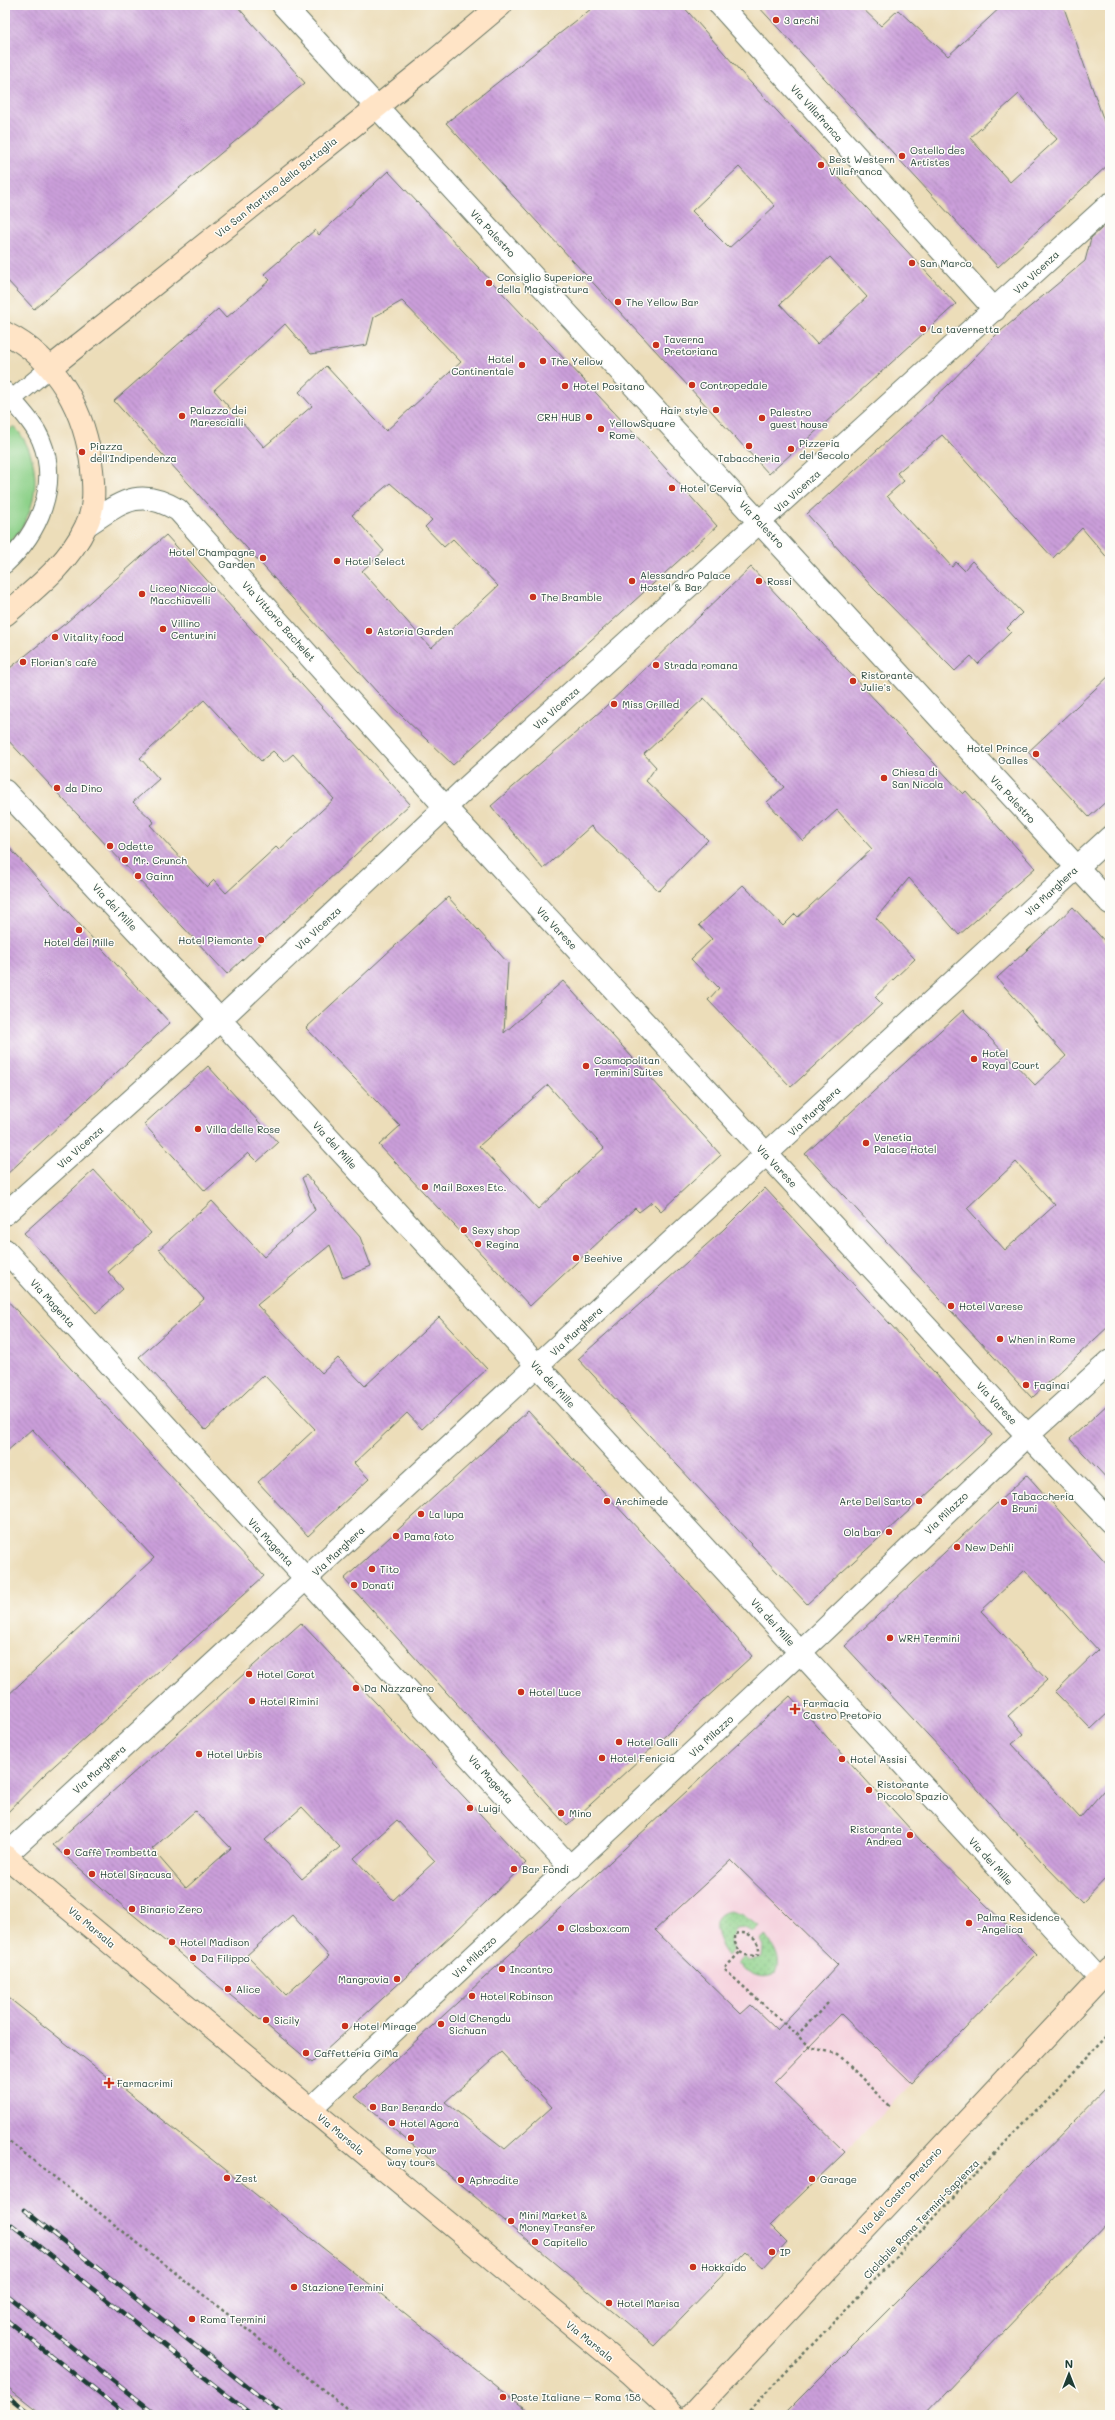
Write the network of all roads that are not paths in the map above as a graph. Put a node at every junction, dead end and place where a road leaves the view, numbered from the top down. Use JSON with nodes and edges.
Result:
{"nodes":[{"id":1,"x":283,"y":5,"type":"edge"},
{"id":2,"x":501,"y":5,"type":"edge"},
{"id":3,"x":720,"y":5,"type":"edge"},
{"id":4,"x":377,"y":106,"type":"junction"},
{"id":5,"x":1110,"y":204,"type":"edge"},
{"id":6,"x":995,"y":310,"type":"junction"},
{"id":7,"x":5,"y":333,"type":"edge"},
{"id":8,"x":50,"y":367,"type":"junction"},
{"id":9,"x":7,"y":398,"type":"edge"},
{"id":10,"x":761,"y":523,"type":"junction"},
{"id":11,"x":87,"y":525,"type":"junction"},
{"id":12,"x":5,"y":564,"type":"edge"},
{"id":13,"x":5,"y":615,"type":"edge"},
{"id":14,"x":5,"y":791,"type":"edge"},
{"id":15,"x":446,"y":808,"type":"junction"},
{"id":16,"x":1110,"y":837,"type":"edge"},
{"id":17,"x":1076,"y":868,"type":"junction"},
{"id":18,"x":1110,"y":903,"type":"edge"},
{"id":19,"x":220,"y":1020,"type":"junction"},
{"id":20,"x":766,"y":1154,"type":"junction"},
{"id":21,"x":5,"y":1214,"type":"edge"},
{"id":22,"x":5,"y":1250,"type":"edge"},
{"id":23,"x":1110,"y":1362,"type":"edge"},
{"id":24,"x":537,"y":1366,"type":"junction"},
{"id":25,"x":1027,"y":1436,"type":"junction"},
{"id":26,"x":1110,"y":1522,"type":"edge"},
{"id":27,"x":307,"y":1580,"type":"junction"},
{"id":28,"x":801,"y":1652,"type":"junction"},
{"id":29,"x":5,"y":1856,"type":"edge"},
{"id":30,"x":571,"y":1868,"type":"junction"},
{"id":31,"x":1105,"y":1973,"type":"edge"},
{"id":32,"x":310,"y":2109,"type":"junction"},
{"id":33,"x":675,"y":2415,"type":"edge"},
{"id":34,"x":691,"y":2415,"type":"edge"}],
"edges":[{"from":1,"to":4,"type":"street","name":"Via Palestro"},
{"from":2,"to":4,"type":"street","name":"Via San Martino della Battaglia"},
{"from":3,"to":6,"type":"street","name":"Via Villafranca"},
{"from":4,"to":8,"type":"street","name":"Via San Martino della Battaglia"},
{"from":4,"to":10,"type":"street","name":"Via Palestro"},
{"from":5,"to":6,"type":"street","name":"Via Vicenza"},
{"from":6,"to":10,"type":"street","name":"Via Vicenza"},
{"from":7,"to":8,"type":"street"},
{"from":8,"to":9,"type":"lane"},
{"from":8,"to":11,"type":"street"},
{"from":9,"to":12,"type":"lane"},
{"from":10,"to":15,"type":"street","name":"Via Vicenza"},
{"from":10,"to":17,"type":"street","name":"Via Palestro"},
{"from":11,"to":13,"type":"street"},
{"from":11,"to":15,"type":"street","name":"Via Vittorio Bachelet"},
{"from":14,"to":19,"type":"street","name":"Via dei Mille"},
{"from":15,"to":19,"type":"street","name":"Via Vicenza"},
{"from":15,"to":20,"type":"street","name":"Via Varese"},
{"from":16,"to":17,"type":"street","name":"Via Marghera"},
{"from":17,"to":18,"type":"street","name":"Via Palestro"},
{"from":17,"to":20,"type":"street","name":"Via Marghera"},
{"from":19,"to":21,"type":"street","name":"Via Vicenza"},
{"from":19,"to":24,"type":"street","name":"Via dei Mille"},
{"from":20,"to":24,"type":"street","name":"Via Marghera"},
{"from":20,"to":25,"type":"street","name":"Via Varese"},
{"from":22,"to":27,"type":"street","name":"Via Magenta"},
{"from":23,"to":25,"type":"street","name":"Via Milazzo"},
{"from":24,"to":27,"type":"street","name":"Via Marghera"},
{"from":24,"to":28,"type":"street","name":"Via dei Mille"},
{"from":25,"to":26,"type":"street","name":"Via Varese"},
{"from":25,"to":28,"type":"street","name":"Via Milazzo"},
{"from":27,"to":29,"type":"street","name":"Via Marghera"},
{"from":27,"to":30,"type":"street","name":"Via Magenta"},
{"from":28,"to":30,"type":"street","name":"Via Milazzo"},
{"from":28,"to":31,"type":"street","name":"Via dei Mille"},
{"from":29,"to":32,"type":"street","name":"Via Marsala"},
{"from":30,"to":32,"type":"street","name":"Via Milazzo"},
{"from":31,"to":34,"type":"street","name":"Via del Castro Pretorio"},
{"from":32,"to":33,"type":"street","name":"Via Marsala"}]}
